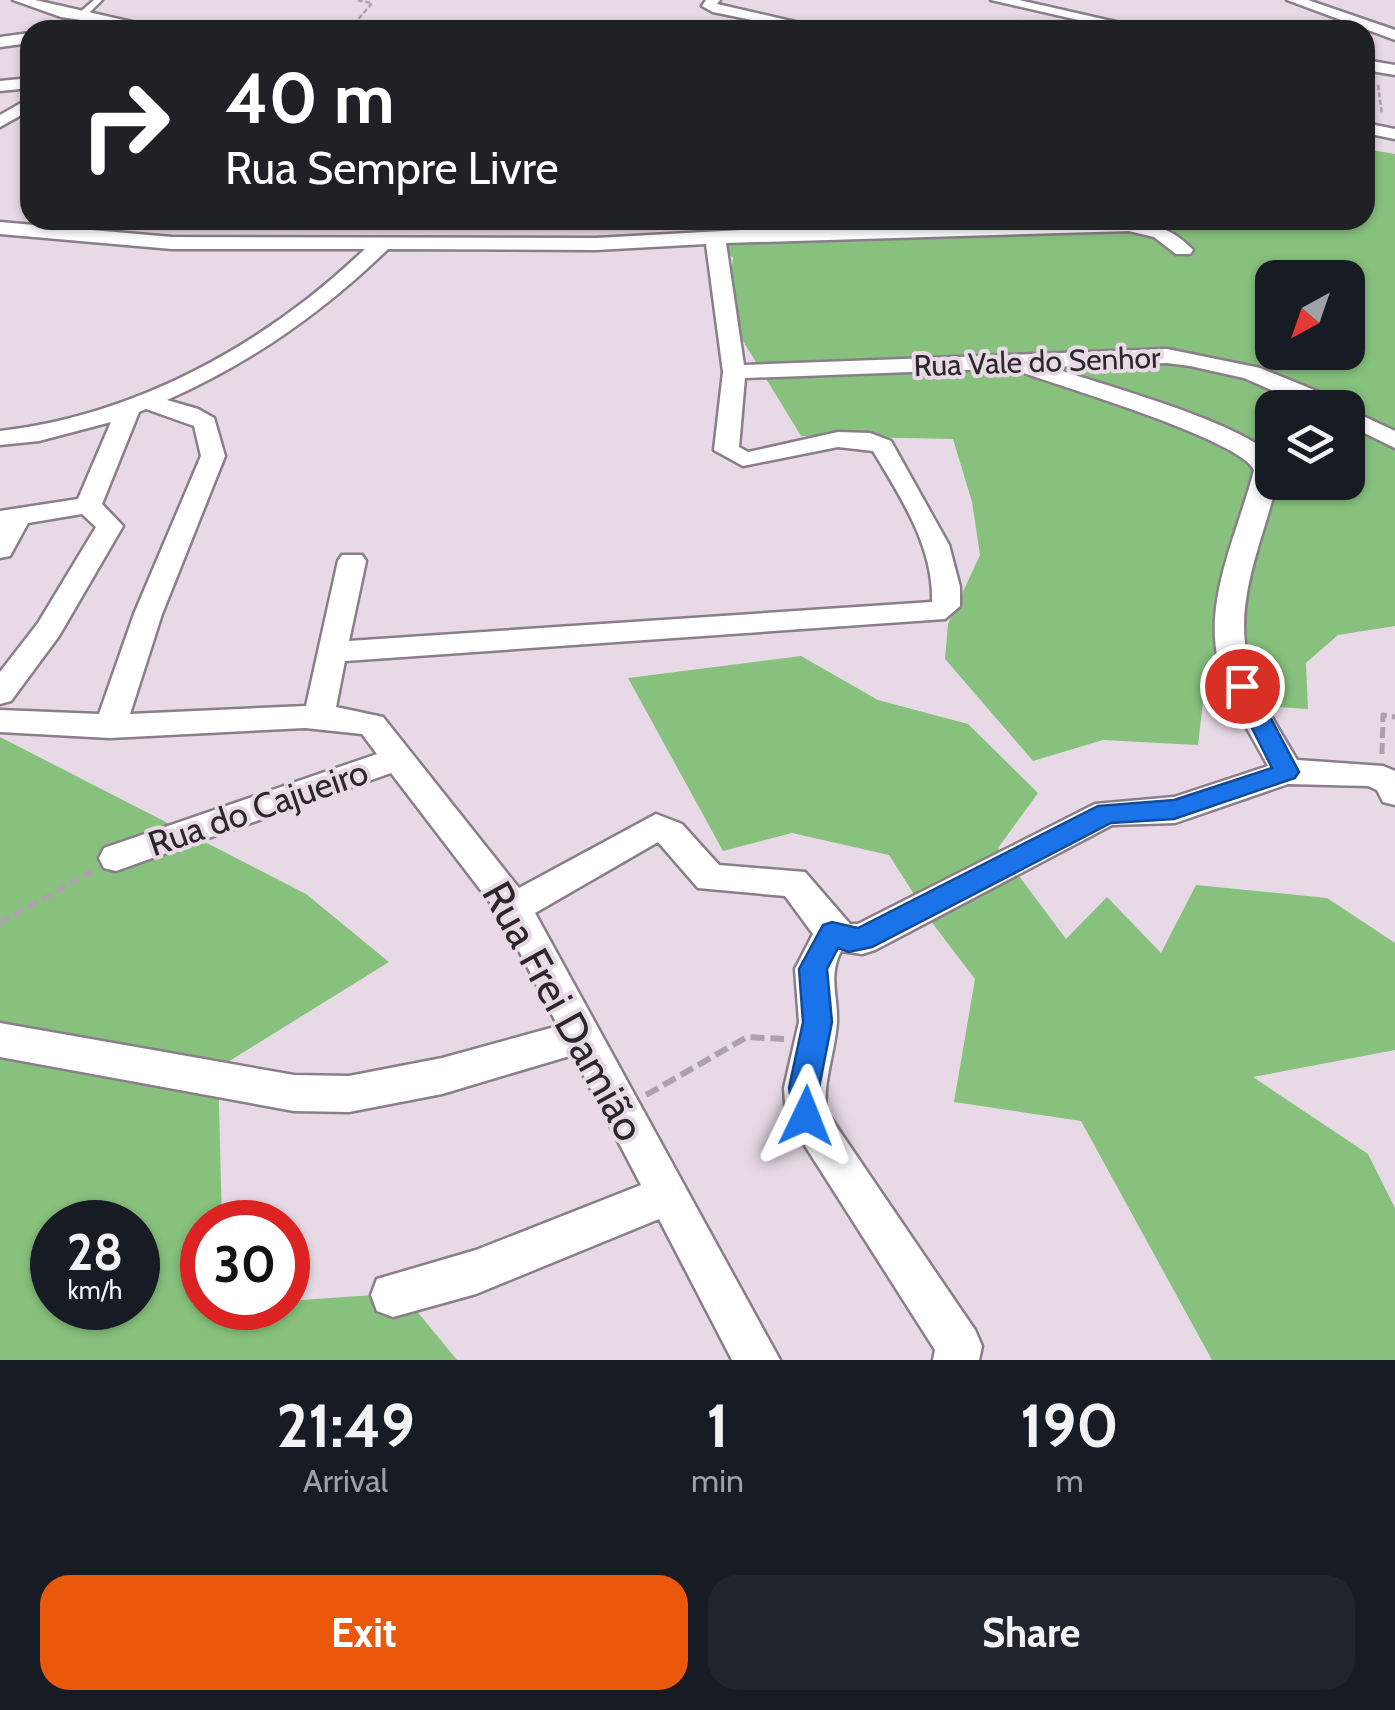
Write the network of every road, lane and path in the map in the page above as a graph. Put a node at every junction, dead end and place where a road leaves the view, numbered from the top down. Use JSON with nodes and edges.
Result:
{"nodes":[{"id":1,"x":20,"y":0,"type":"edge"},
{"id":2,"x":98,"y":0,"type":"edge"},
{"id":3,"x":356,"y":0,"type":"edge"},
{"id":4,"x":713,"y":0,"type":"edge"},
{"id":5,"x":998,"y":0,"type":"edge"},
{"id":6,"x":1294,"y":0,"type":"edge"},
{"id":7,"x":81,"y":16,"type":"junction"},
{"id":8,"x":88,"y":20,"type":"edge"},
{"id":9,"x":358,"y":20,"type":"edge"},
{"id":10,"x":773,"y":20,"type":"edge"},
{"id":11,"x":1095,"y":20,"type":"edge"},
{"id":12,"x":1352,"y":20,"type":"edge"},
{"id":13,"x":1375,"y":92,"type":"edge"},
{"id":14,"x":1381,"y":131,"type":"edge"},
{"id":15,"x":23,"y":230,"type":"edge"},
{"id":16,"x":307,"y":230,"type":"edge"},
{"id":17,"x":483,"y":230,"type":"edge"},
{"id":18,"x":970,"y":230,"type":"edge"},
{"id":19,"x":1149,"y":230,"type":"edge"},
{"id":20,"x":715,"y":238,"type":"junction"},
{"id":21,"x":290,"y":241,"type":"junction"},
{"id":22,"x":384,"y":242,"type":"junction"},
{"id":23,"x":469,"y":243,"type":"junction"},
{"id":24,"x":1183,"y":250,"type":"dead end"},
{"id":25,"x":1014,"y":362,"type":"junction"},
{"id":26,"x":734,"y":372,"type":"junction"},
{"id":27,"x":1297,"y":390,"type":"edge"},
{"id":28,"x":136,"y":405,"type":"junction"},
{"id":29,"x":1365,"y":425,"type":"edge"},
{"id":30,"x":0,"y":438,"type":"edge"},
{"id":31,"x":1395,"y":441,"type":"edge"},
{"id":32,"x":88,"y":505,"type":"junction"},
{"id":33,"x":9,"y":519,"type":"edge"},
{"id":34,"x":0,"y":550,"type":"edge"},
{"id":35,"x":352,"y":562,"type":"dead end"},
{"id":36,"x":332,"y":652,"type":"junction"},
{"id":37,"x":0,"y":693,"type":"edge"},
{"id":38,"x":1395,"y":717,"type":"edge"},
{"id":39,"x":319,"y":718,"type":"junction"},
{"id":40,"x":0,"y":722,"type":"edge"},
{"id":41,"x":110,"y":727,"type":"junction"},
{"id":42,"x":398,"y":758,"type":"junction"},
{"id":43,"x":1287,"y":772,"type":"junction"},
{"id":44,"x":1389,"y":784,"type":"edge"},
{"id":45,"x":116,"y":858,"type":"joint"},
{"id":46,"x":514,"y":908,"type":"junction"},
{"id":47,"x":0,"y":923,"type":"edge"},
{"id":48,"x":832,"y":933,"type":"junction"},
{"id":49,"x":582,"y":1036,"type":"junction"},
{"id":50,"x":0,"y":1040,"type":"edge"},
{"id":51,"x":812,"y":1041,"type":"junction"},
{"id":52,"x":620,"y":1110,"type":"junction"},
{"id":53,"x":667,"y":1196,"type":"junction"},
{"id":54,"x":393,"y":1294,"type":"dead end"},
{"id":55,"x":757,"y":1360,"type":"edge"},
{"id":56,"x":956,"y":1360,"type":"edge"}],
"edges":[{"from":1,"to":7,"type":"street"},
{"from":2,"to":7,"type":"lane"},
{"from":3,"to":9,"type":"path"},
{"from":4,"to":10,"type":"street"},
{"from":5,"to":11,"type":"street"},
{"from":6,"to":12,"type":"street"},
{"from":7,"to":8,"type":"street"},
{"from":13,"to":14,"type":"path"},
{"from":15,"to":21,"type":"street"},
{"from":16,"to":21,"type":"street"},
{"from":17,"to":23,"type":"street"},
{"from":18,"to":20,"type":"street"},
{"from":19,"to":24,"type":"street"},
{"from":20,"to":23,"type":"street"},
{"from":20,"to":26,"type":"street"},
{"from":21,"to":22,"type":"street"},
{"from":22,"to":23,"type":"street"},
{"from":22,"to":28,"type":"street"},
{"from":25,"to":26,"type":"street","name":"Rua Vale do Senhor"},
{"from":25,"to":27,"type":"street","name":"Rua Vale do Senhor"},
{"from":25,"to":43,"type":"street"},
{"from":26,"to":36,"type":"street"},
{"from":28,"to":30,"type":"street"},
{"from":28,"to":32,"type":"street"},
{"from":28,"to":41,"type":"street"},
{"from":29,"to":31,"type":"street"},
{"from":32,"to":33,"type":"street"},
{"from":32,"to":37,"type":"street"},
{"from":33,"to":34,"type":"street"},
{"from":35,"to":36,"type":"street"},
{"from":36,"to":39,"type":"street"},
{"from":38,"to":44,"type":"path"},
{"from":39,"to":41,"type":"street","name":"Rua Frei Damião"},
{"from":39,"to":42,"type":"street","name":"Rua Frei Damião"},
{"from":40,"to":41,"type":"street","name":"Rua Frei Damião"},
{"from":42,"to":45,"type":"street","name":"Rua do Cajueiro"},
{"from":42,"to":46,"type":"street","name":"Rua Frei Damião"},
{"from":43,"to":44,"type":"street"},
{"from":43,"to":48,"type":"street"},
{"from":45,"to":47,"type":"path"},
{"from":46,"to":48,"type":"street"},
{"from":46,"to":49,"type":"street","name":"Rua Frei Damião"},
{"from":48,"to":51,"type":"street"},
{"from":49,"to":50,"type":"street"},
{"from":49,"to":52,"type":"street","name":"Rua Frei Damião"},
{"from":51,"to":52,"type":"path"},
{"from":51,"to":56,"type":"street"},
{"from":52,"to":53,"type":"street","name":"Rua Frei Damião"},
{"from":53,"to":54,"type":"street"},
{"from":53,"to":55,"type":"street","name":"Rua Frei Damião"}]}
